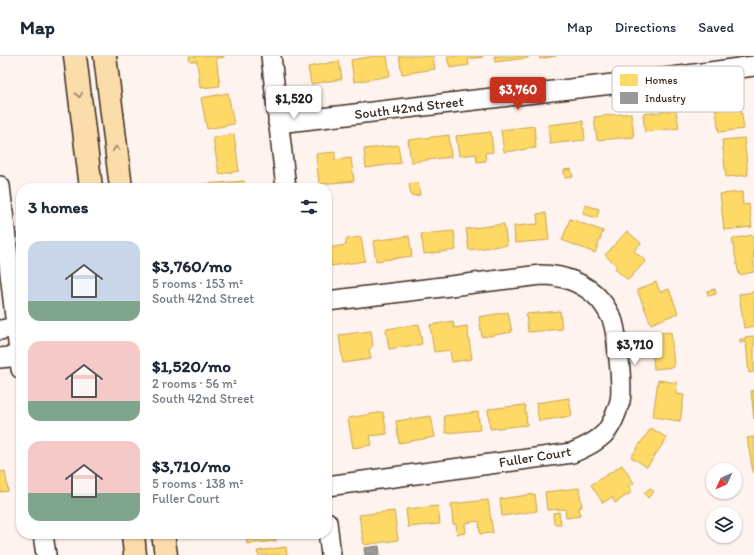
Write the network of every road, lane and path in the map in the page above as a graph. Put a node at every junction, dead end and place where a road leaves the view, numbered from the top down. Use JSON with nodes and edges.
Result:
{"nodes":[{"id":1,"x":75,"y":56,"type":"edge"},
{"id":2,"x":105,"y":56,"type":"edge"},
{"id":3,"x":271,"y":56,"type":"edge"},
{"id":4,"x":754,"y":66,"type":"edge"},
{"id":5,"x":744,"y":67,"type":"edge"},
{"id":6,"x":612,"y":84,"type":"edge"},
{"id":7,"x":278,"y":123,"type":"junction"},
{"id":8,"x":90,"y":183,"type":"edge"},
{"id":9,"x":120,"y":183,"type":"edge"},
{"id":10,"x":285,"y":183,"type":"edge"},
{"id":11,"x":0,"y":186,"type":"edge"},
{"id":12,"x":332,"y":300,"type":"edge"},
{"id":13,"x":9,"y":328,"type":"edge"},
{"id":14,"x":16,"y":350,"type":"edge"},
{"id":15,"x":0,"y":358,"type":"edge"},
{"id":16,"x":16,"y":362,"type":"edge"},
{"id":17,"x":332,"y":485,"type":"edge"},
{"id":18,"x":44,"y":539,"type":"edge"},
{"id":19,"x":133,"y":539,"type":"edge"},
{"id":20,"x":164,"y":539,"type":"edge"},
{"id":21,"x":329,"y":539,"type":"edge"},
{"id":22,"x":46,"y":555,"type":"edge"},
{"id":23,"x":135,"y":555,"type":"edge"},
{"id":24,"x":166,"y":555,"type":"edge"},
{"id":25,"x":331,"y":555,"type":"edge"}],
"edges":[{"from":1,"to":8,"type":"highway","one_way":true},
{"from":9,"to":2,"type":"highway","one_way":true},
{"from":3,"to":7,"type":"street"},
{"from":4,"to":5,"type":"street","name":"South 42nd Street"},
{"from":6,"to":7,"type":"street","name":"South 42nd Street"},
{"from":7,"to":10,"type":"street"},
{"from":11,"to":13,"type":"street"},
{"from":12,"to":17,"type":"street","name":"Fuller Court"},
{"from":13,"to":14,"type":"street"},
{"from":15,"to":16,"type":"street"},
{"from":18,"to":22,"type":"street"},
{"from":19,"to":23,"type":"highway"},
{"from":20,"to":24,"type":"highway"},
{"from":21,"to":25,"type":"street"}]}
